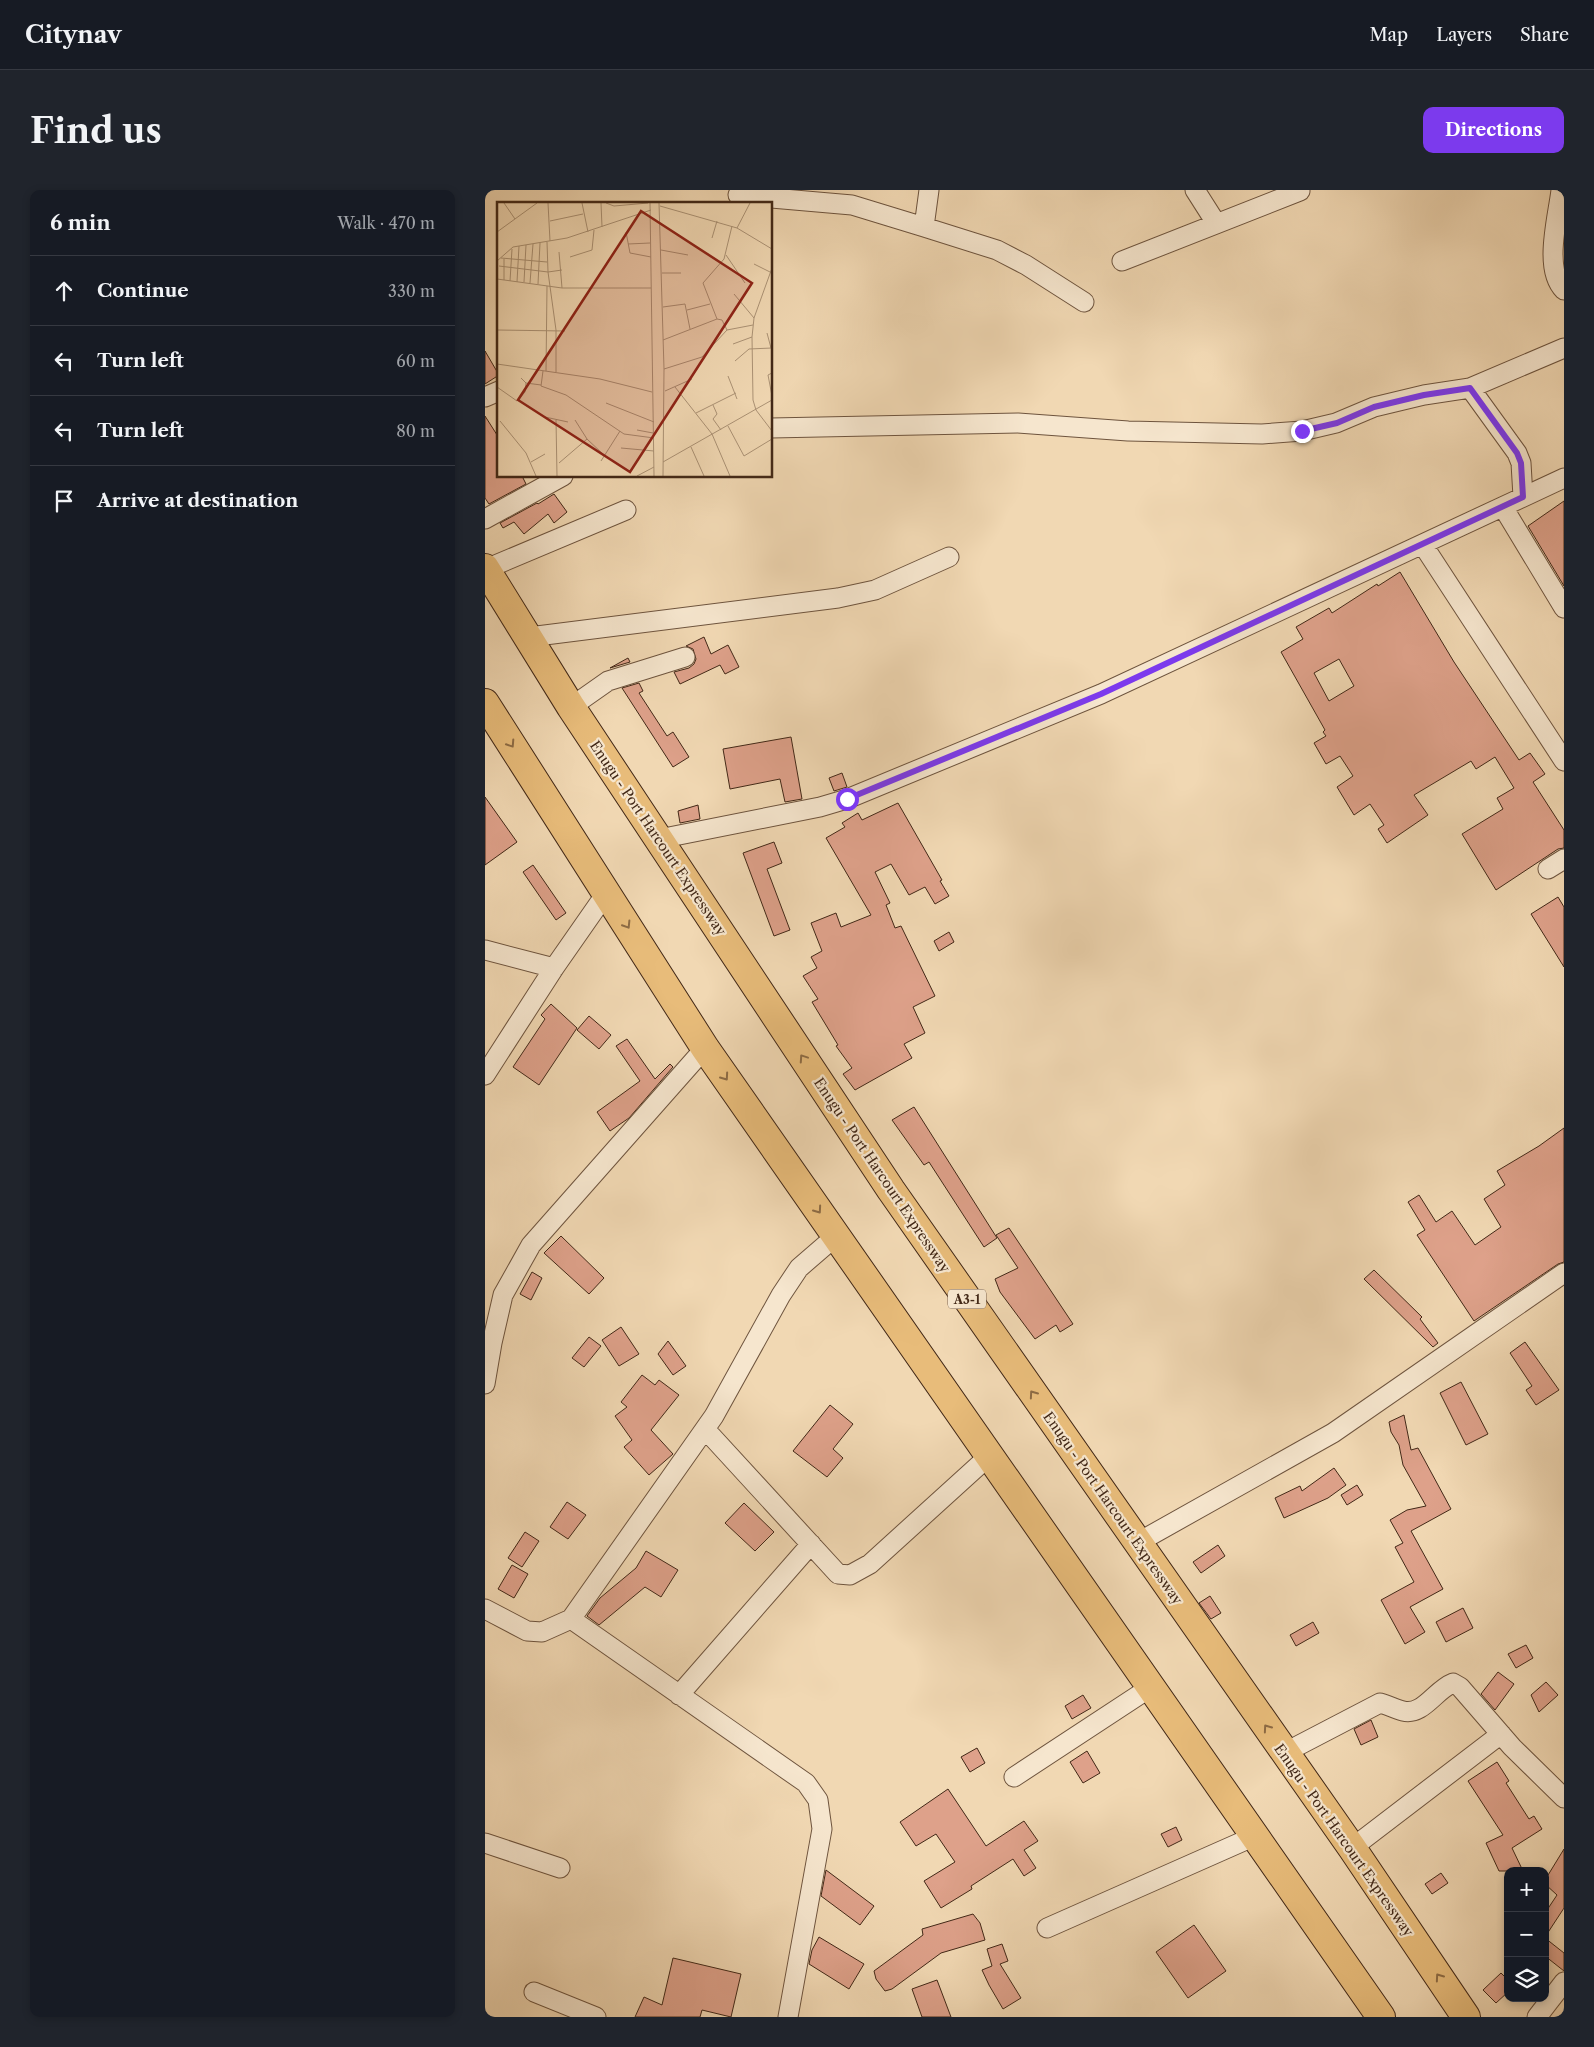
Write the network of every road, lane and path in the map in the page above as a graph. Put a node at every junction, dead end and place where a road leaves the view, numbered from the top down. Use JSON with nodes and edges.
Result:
{"nodes":[{"id":1,"x":929,"y":190,"type":"edge"},
{"id":2,"x":1195,"y":190,"type":"edge"},
{"id":3,"x":1561,"y":190,"type":"edge"},
{"id":4,"x":1300,"y":191,"type":"edge"},
{"id":5,"x":737,"y":196,"type":"edge"},
{"id":6,"x":1216,"y":223,"type":"junction"},
{"id":7,"x":924,"y":228,"type":"junction"},
{"id":8,"x":1122,"y":261,"type":"dead end"},
{"id":9,"x":1564,"y":290,"type":"edge"},
{"id":10,"x":1084,"y":302,"type":"dead end"},
{"id":11,"x":1564,"y":348,"type":"edge"},
{"id":12,"x":1470,"y":388,"type":"junction"},
{"id":13,"x":497,"y":392,"type":"edge"},
{"id":14,"x":485,"y":397,"type":"edge"},
{"id":15,"x":773,"y":428,"type":"edge"},
{"id":16,"x":559,"y":478,"type":"edge"},
{"id":17,"x":1564,"y":478,"type":"edge"},
{"id":18,"x":1523,"y":497,"type":"junction"},
{"id":19,"x":1503,"y":507,"type":"junction"},
{"id":20,"x":625,"y":510,"type":"dead end"},
{"id":21,"x":485,"y":519,"type":"edge"},
{"id":22,"x":1423,"y":545,"type":"junction"},
{"id":23,"x":949,"y":557,"type":"dead end"},
{"id":24,"x":485,"y":569,"type":"edge"},
{"id":25,"x":1564,"y":608,"type":"edge"},
{"id":26,"x":529,"y":638,"type":"junction"},
{"id":27,"x":685,"y":658,"type":"dead end"},
{"id":28,"x":485,"y":703,"type":"edge"},
{"id":29,"x":571,"y":707,"type":"junction"},
{"id":30,"x":1564,"y":761,"type":"edge"},
{"id":31,"x":659,"y":839,"type":"junction"},
{"id":32,"x":607,"y":892,"type":"junction"},
{"id":33,"x":485,"y":950,"type":"edge"},
{"id":34,"x":553,"y":968,"type":"junction"},
{"id":35,"x":705,"y":1048,"type":"junction"},
{"id":36,"x":485,"y":1075,"type":"edge"},
{"id":37,"x":836,"y":1236,"type":"junction"},
{"id":38,"x":1564,"y":1273,"type":"edge"},
{"id":39,"x":485,"y":1384,"type":"edge"},
{"id":40,"x":705,"y":1429,"type":"junction"},
{"id":41,"x":989,"y":1456,"type":"junction"},
{"id":42,"x":1137,"y":1543,"type":"junction"},
{"id":43,"x":811,"y":1544,"type":"junction"},
{"id":44,"x":485,"y":1609,"type":"edge"},
{"id":45,"x":571,"y":1619,"type":"junction"},
{"id":46,"x":1151,"y":1687,"type":"junction"},
{"id":47,"x":679,"y":1694,"type":"junction"},
{"id":48,"x":1501,"y":1734,"type":"junction"},
{"id":49,"x":1284,"y":1752,"type":"junction"},
{"id":50,"x":1014,"y":1777,"type":"dead end"},
{"id":51,"x":1564,"y":1798,"type":"edge"},
{"id":52,"x":1255,"y":1836,"type":"junction"},
{"id":53,"x":485,"y":1843,"type":"edge"},
{"id":54,"x":1351,"y":1848,"type":"junction"},
{"id":55,"x":560,"y":1868,"type":"dead end"},
{"id":56,"x":1047,"y":1928,"type":"dead end"},
{"id":57,"x":1564,"y":1982,"type":"edge"},
{"id":58,"x":534,"y":1992,"type":"dead end"},
{"id":59,"x":596,"y":2017,"type":"edge"},
{"id":60,"x":788,"y":2017,"type":"edge"},
{"id":61,"x":1381,"y":2017,"type":"edge"},
{"id":62,"x":1467,"y":2017,"type":"edge"},
{"id":63,"x":1537,"y":2017,"type":"edge"}],
"edges":[{"from":1,"to":7,"type":"street"},
{"from":2,"to":6,"type":"street"},
{"from":3,"to":9,"type":"street"},
{"from":4,"to":6,"type":"street"},
{"from":5,"to":7,"type":"street"},
{"from":6,"to":8,"type":"street"},
{"from":7,"to":10,"type":"street"},
{"from":11,"to":12,"type":"street"},
{"from":12,"to":15,"type":"street"},
{"from":12,"to":18,"type":"street"},
{"from":13,"to":14,"type":"street"},
{"from":16,"to":21,"type":"street"},
{"from":17,"to":18,"type":"street"},
{"from":18,"to":19,"type":"street"},
{"from":19,"to":22,"type":"street"},
{"from":19,"to":25,"type":"street"},
{"from":20,"to":24,"type":"street"},
{"from":22,"to":30,"type":"street"},
{"from":22,"to":31,"type":"street"},
{"from":23,"to":26,"type":"street"},
{"from":24,"to":26,"type":"highway","name":"Enugu - Port Harcourt Expressway","number":"A3-1"},
{"from":26,"to":29,"type":"highway","name":"Enugu - Port Harcourt Expressway","number":"A3-1"},
{"from":27,"to":29,"type":"street"},
{"from":28,"to":32,"type":"highway","one_way":true},
{"from":29,"to":31,"type":"highway","name":"Enugu - Port Harcourt Expressway","number":"A3-1"},
{"from":42,"to":31,"type":"highway","name":"Enugu - Port Harcourt Expressway","number":"A3-1","one_way":true},
{"from":32,"to":34,"type":"street"},
{"from":32,"to":35,"type":"highway","one_way":true},
{"from":33,"to":34,"type":"street"},
{"from":34,"to":36,"type":"street"},
{"from":35,"to":37,"type":"highway","one_way":true},
{"from":35,"to":39,"type":"street"},
{"from":37,"to":40,"type":"street"},
{"from":37,"to":41,"type":"highway"},
{"from":38,"to":42,"type":"street"},
{"from":40,"to":43,"type":"street"},
{"from":40,"to":45,"type":"street"},
{"from":41,"to":43,"type":"street"},
{"from":41,"to":46,"type":"highway"},
{"from":49,"to":42,"type":"highway","name":"Enugu - Port Harcourt Expressway","number":"A3-1","one_way":true},
{"from":43,"to":47,"type":"street"},
{"from":44,"to":45,"type":"street"},
{"from":45,"to":47,"type":"street"},
{"from":46,"to":50,"type":"street"},
{"from":46,"to":52,"type":"highway"},
{"from":47,"to":60,"type":"street"},
{"from":48,"to":49,"type":"street"},
{"from":48,"to":51,"type":"street"},
{"from":48,"to":54,"type":"street"},
{"from":49,"to":54,"type":"highway","name":"Enugu - Port Harcourt Expressway","number":"A3-1"},
{"from":52,"to":56,"type":"street"},
{"from":52,"to":61,"type":"highway"},
{"from":53,"to":55,"type":"street"},
{"from":62,"to":54,"type":"highway","name":"Enugu - Port Harcourt Expressway","number":"A3-1","one_way":true},
{"from":57,"to":63,"type":"street"},
{"from":58,"to":59,"type":"street"}]}
